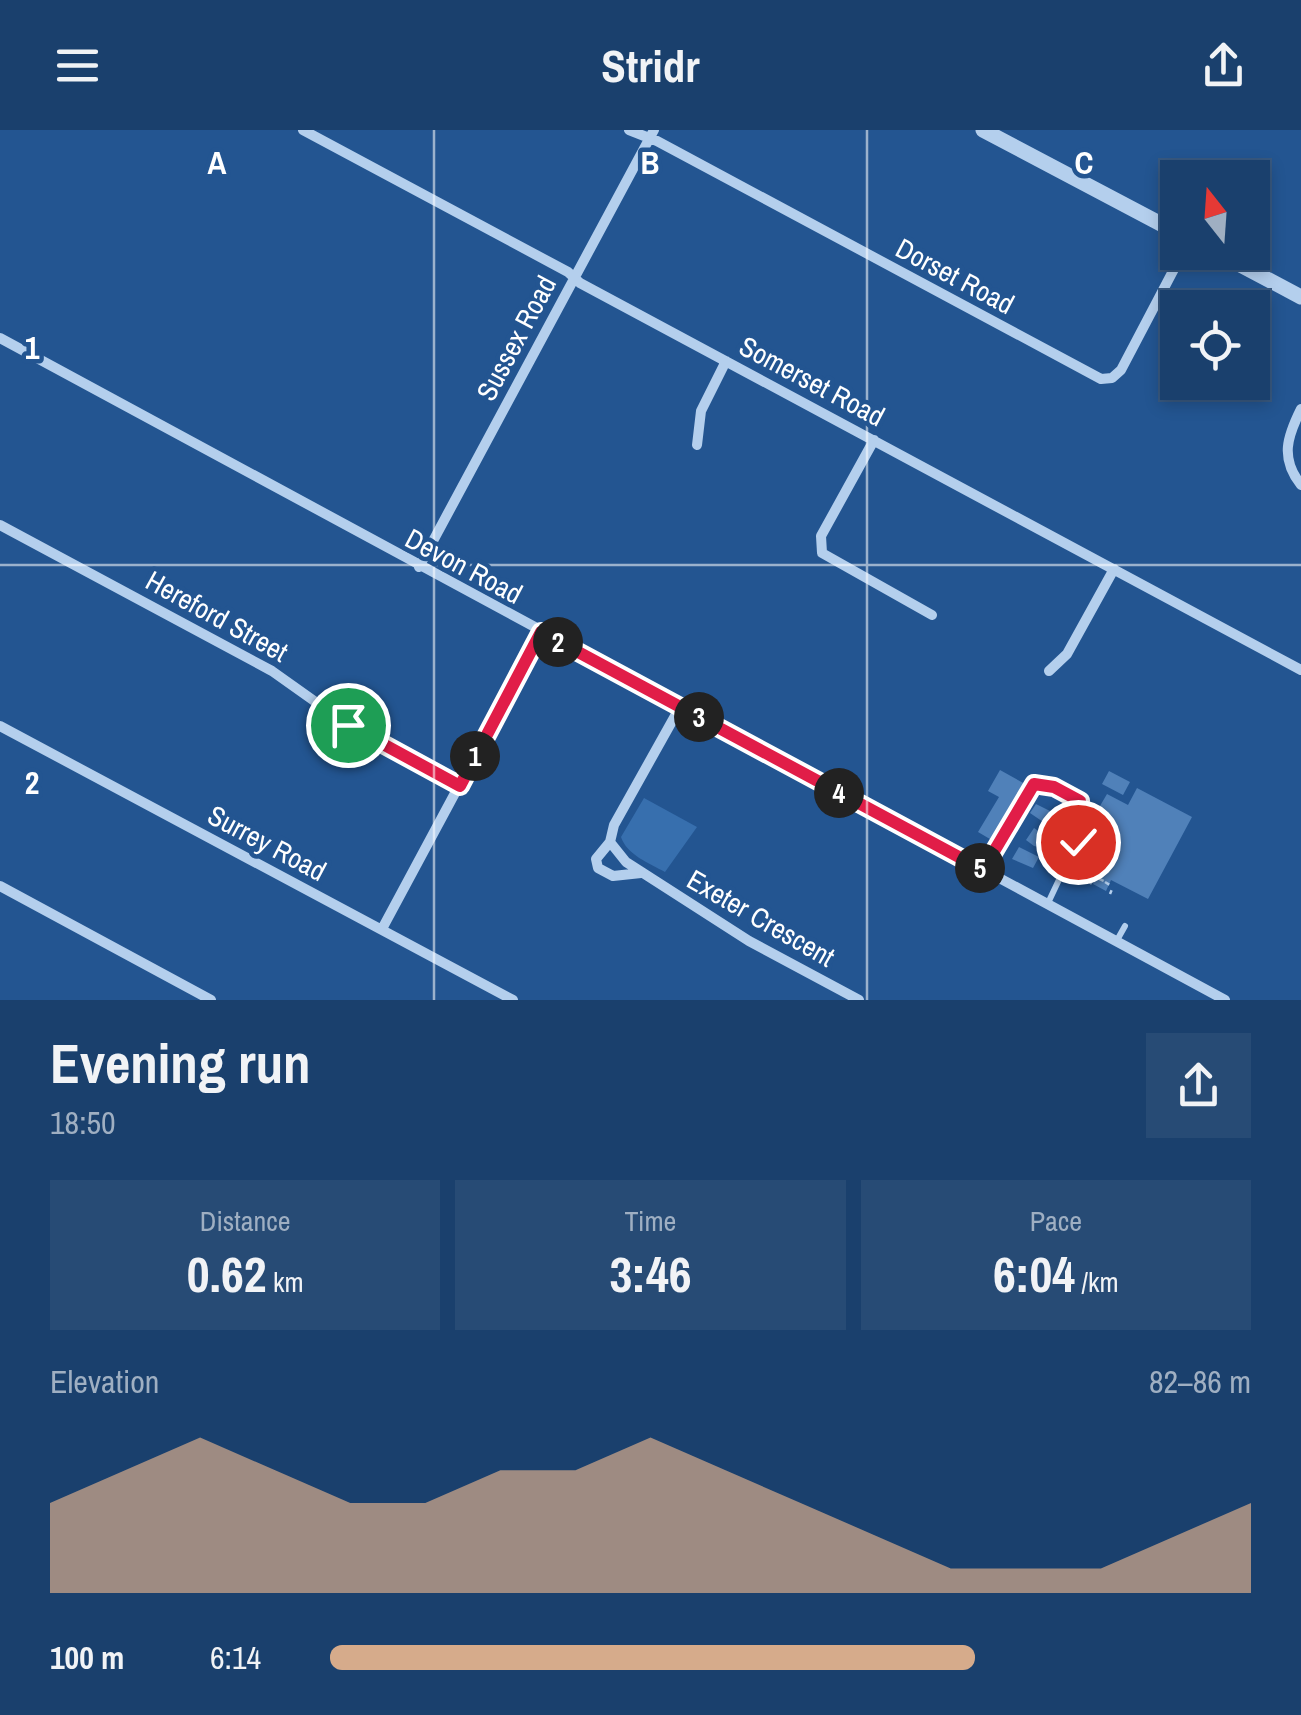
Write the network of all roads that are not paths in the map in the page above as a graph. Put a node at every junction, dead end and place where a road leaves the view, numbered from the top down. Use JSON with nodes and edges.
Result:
{"nodes":[{"id":1,"x":304,"y":130,"type":"edge"},
{"id":2,"x":629,"y":130,"type":"edge"},
{"id":3,"x":983,"y":130,"type":"edge"},
{"id":4,"x":652,"y":134,"type":"edge"},
{"id":5,"x":1160,"y":223,"type":"edge"},
{"id":6,"x":1174,"y":270,"type":"edge"},
{"id":7,"x":1250,"y":270,"type":"edge"},
{"id":8,"x":574,"y":278,"type":"junction"},
{"id":9,"x":1301,"y":297,"type":"edge"},
{"id":10,"x":0,"y":338,"type":"edge"},
{"id":11,"x":726,"y":360,"type":"junction"},
{"id":12,"x":1301,"y":409,"type":"edge"},
{"id":13,"x":874,"y":440,"type":"junction"},
{"id":14,"x":697,"y":445,"type":"dead end"},
{"id":15,"x":1301,"y":484,"type":"edge"},
{"id":16,"x":0,"y":524,"type":"edge"},
{"id":17,"x":418,"y":567,"type":"junction"},
{"id":18,"x":1114,"y":569,"type":"junction"},
{"id":19,"x":932,"y":615,"type":"dead end"},
{"id":20,"x":541,"y":632,"type":"junction"},
{"id":21,"x":1301,"y":670,"type":"edge"},
{"id":22,"x":1049,"y":671,"type":"dead end"},
{"id":23,"x":680,"y":708,"type":"junction"},
{"id":24,"x":0,"y":726,"type":"edge"},
{"id":25,"x":460,"y":786,"type":"junction"},
{"id":26,"x":610,"y":842,"type":"junction"},
{"id":27,"x":983,"y":870,"type":"junction"},
{"id":28,"x":642,"y":873,"type":"junction"},
{"id":29,"x":0,"y":886,"type":"edge"},
{"id":30,"x":1047,"y":904,"type":"junction"},
{"id":31,"x":1125,"y":926,"type":"dead end"},
{"id":32,"x":382,"y":929,"type":"junction"},
{"id":33,"x":1116,"y":942,"type":"junction"},
{"id":34,"x":505,"y":998,"type":"edge"},
{"id":35,"x":211,"y":1000,"type":"edge"},
{"id":36,"x":859,"y":1000,"type":"edge"},
{"id":37,"x":1224,"y":1000,"type":"edge"}],
"edges":[{"from":1,"to":8,"type":"street","name":"Somerset Road"},
{"from":2,"to":4,"type":"street"},
{"from":3,"to":5,"type":"street"},
{"from":4,"to":6,"type":"street","name":"Dorset Road"},
{"from":4,"to":8,"type":"street","name":"Sussex Road"},
{"from":7,"to":9,"type":"street"},
{"from":8,"to":11,"type":"street","name":"Somerset Road"},
{"from":8,"to":17,"type":"street","name":"Sussex Road"},
{"from":10,"to":17,"type":"street","name":"Devon Road"},
{"from":11,"to":13,"type":"street","name":"Somerset Road"},
{"from":11,"to":14,"type":"street"},
{"from":12,"to":15,"type":"street"},
{"from":13,"to":18,"type":"street","name":"Somerset Road"},
{"from":13,"to":19,"type":"street"},
{"from":16,"to":25,"type":"street","name":"Hereford Street"},
{"from":17,"to":20,"type":"street","name":"Devon Road"},
{"from":18,"to":21,"type":"street","name":"Somerset Road"},
{"from":18,"to":22,"type":"street"},
{"from":20,"to":23,"type":"street","name":"Devon Road"},
{"from":20,"to":25,"type":"street"},
{"from":23,"to":26,"type":"street"},
{"from":23,"to":27,"type":"street","name":"Devon Road"},
{"from":24,"to":32,"type":"street","name":"Surrey Road"},
{"from":25,"to":32,"type":"street"},
{"from":26,"to":28,"type":"street","name":"Exeter Crescent"},
{"from":26,"to":28,"type":"street","name":"Exeter Crescent"},
{"from":27,"to":30,"type":"street","name":"Devon Road"},
{"from":27,"to":30,"type":"lane"},
{"from":28,"to":36,"type":"street","name":"Exeter Crescent"},
{"from":29,"to":35,"type":"street"},
{"from":30,"to":33,"type":"street","name":"Devon Road"},
{"from":31,"to":33,"type":"lane"},
{"from":32,"to":34,"type":"street","name":"Surrey Road"},
{"from":33,"to":37,"type":"street","name":"Devon Road"}]}
